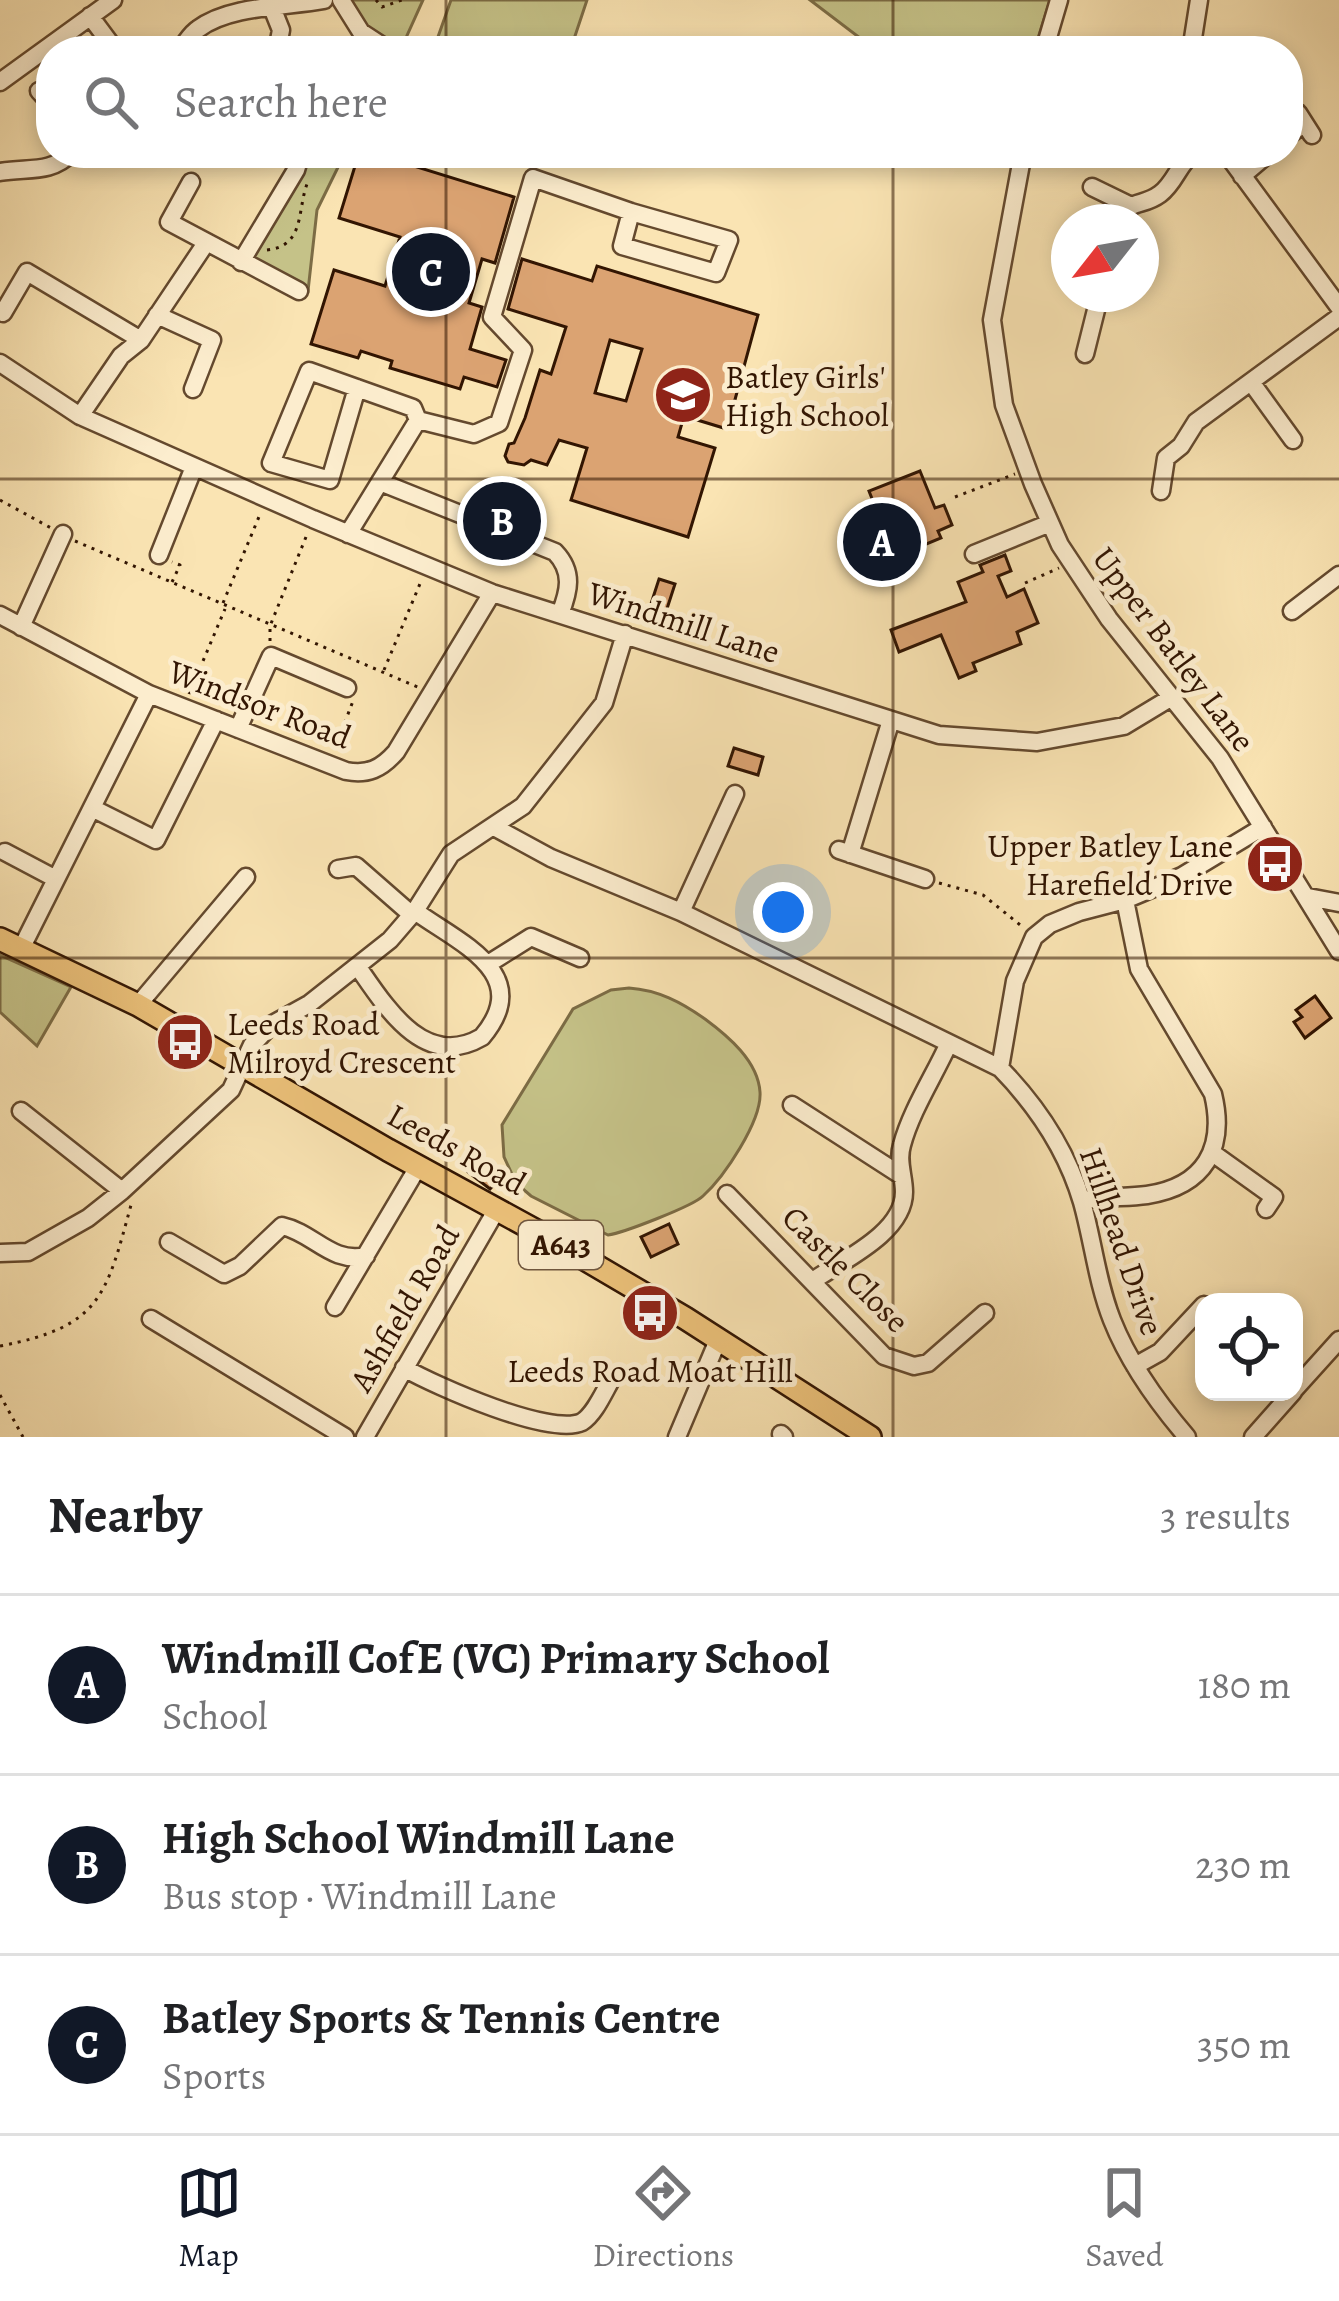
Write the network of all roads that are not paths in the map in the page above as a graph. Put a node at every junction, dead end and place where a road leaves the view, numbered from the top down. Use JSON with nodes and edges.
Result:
{"nodes":[{"id":1,"x":113,"y":0,"type":"edge"},
{"id":2,"x":318,"y":0,"type":"edge"},
{"id":3,"x":341,"y":0,"type":"edge"},
{"id":4,"x":1059,"y":0,"type":"edge"},
{"id":5,"x":1199,"y":0,"type":"edge"},
{"id":6,"x":271,"y":4,"type":"junction"},
{"id":7,"x":90,"y":16,"type":"junction"},
{"id":8,"x":63,"y":36,"type":"edge"},
{"id":9,"x":105,"y":36,"type":"edge"},
{"id":10,"x":191,"y":36,"type":"edge"},
{"id":11,"x":280,"y":36,"type":"edge"},
{"id":12,"x":367,"y":36,"type":"edge"},
{"id":13,"x":1048,"y":36,"type":"edge"},
{"id":14,"x":1193,"y":36,"type":"edge"},
{"id":15,"x":36,"y":56,"type":"edge"},
{"id":16,"x":0,"y":82,"type":"edge"},
{"id":17,"x":38,"y":168,"type":"edge"},
{"id":18,"x":297,"y":168,"type":"edge"},
{"id":19,"x":1020,"y":168,"type":"edge"},
{"id":20,"x":1178,"y":168,"type":"edge"},
{"id":21,"x":1236,"y":168,"type":"edge"},
{"id":22,"x":1251,"y":168,"type":"edge"},
{"id":23,"x":0,"y":172,"type":"edge"},
{"id":24,"x":1242,"y":176,"type":"junction"},
{"id":25,"x":191,"y":182,"type":"dead end"},
{"id":26,"x":1092,"y":187,"type":"dead end"},
{"id":27,"x":1127,"y":204,"type":"edge"},
{"id":28,"x":1132,"y":204,"type":"edge"},
{"id":29,"x":631,"y":212,"type":"junction"},
{"id":30,"x":206,"y":243,"type":"junction"},
{"id":31,"x":245,"y":254,"type":"junction"},
{"id":32,"x":299,"y":291,"type":"dead end"},
{"id":33,"x":1339,"y":307,"type":"edge"},
{"id":34,"x":1096,"y":312,"type":"edge"},
{"id":35,"x":3,"y":313,"type":"edge"},
{"id":36,"x":157,"y":315,"type":"junction"},
{"id":37,"x":1339,"y":317,"type":"edge"},
{"id":38,"x":141,"y":340,"type":"junction"},
{"id":39,"x":1085,"y":354,"type":"dead end"},
{"id":40,"x":0,"y":363,"type":"edge"},
{"id":41,"x":1251,"y":382,"type":"junction"},
{"id":42,"x":357,"y":388,"type":"junction"},
{"id":43,"x":193,"y":389,"type":"dead end"},
{"id":44,"x":80,"y":416,"type":"junction"},
{"id":45,"x":418,"y":420,"type":"junction"},
{"id":46,"x":1293,"y":440,"type":"dead end"},
{"id":47,"x":194,"y":467,"type":"junction"},
{"id":48,"x":380,"y":482,"type":"junction"},
{"id":49,"x":1161,"y":491,"type":"dead end"},
{"id":50,"x":1050,"y":523,"type":"junction"},
{"id":51,"x":63,"y":534,"type":"road end"},
{"id":52,"x":349,"y":534,"type":"junction"},
{"id":53,"x":974,"y":554,"type":"dead end"},
{"id":54,"x":159,"y":555,"type":"road end"},
{"id":55,"x":1339,"y":575,"type":"edge"},
{"id":56,"x":492,"y":593,"type":"junction"},
{"id":57,"x":1292,"y":611,"type":"dead end"},
{"id":58,"x":560,"y":614,"type":"junction"},
{"id":59,"x":0,"y":615,"type":"edge"},
{"id":60,"x":21,"y":627,"type":"junction"},
{"id":61,"x":625,"y":634,"type":"junction"},
{"id":62,"x":353,"y":687,"type":"road end"},
{"id":63,"x":149,"y":694,"type":"junction"},
{"id":64,"x":1172,"y":697,"type":"junction"},
{"id":65,"x":216,"y":720,"type":"junction"},
{"id":66,"x":891,"y":720,"type":"junction"},
{"id":67,"x":238,"y":729,"type":"junction"},
{"id":68,"x":735,"y":794,"type":"dead end"},
{"id":69,"x":92,"y":808,"type":"junction"},
{"id":70,"x":494,"y":827,"type":"junction"},
{"id":71,"x":1263,"y":827,"type":"junction"},
{"id":72,"x":5,"y":852,"type":"dead end"},
{"id":73,"x":338,"y":869,"type":"dead end"},
{"id":74,"x":245,"y":877,"type":"dead end"},
{"id":75,"x":56,"y":878,"type":"junction"},
{"id":76,"x":925,"y":879,"type":"road end"},
{"id":77,"x":1308,"y":897,"type":"junction"},
{"id":78,"x":1125,"y":900,"type":"junction"},
{"id":79,"x":1339,"y":903,"type":"edge"},
{"id":80,"x":413,"y":913,"type":"junction"},
{"id":81,"x":681,"y":913,"type":"junction"},
{"id":82,"x":10,"y":944,"type":"edge"},
{"id":83,"x":1339,"y":951,"type":"edge"},
{"id":84,"x":580,"y":958,"type":"dead end"},
{"id":85,"x":488,"y":964,"type":"junction"},
{"id":86,"x":358,"y":968,"type":"junction"},
{"id":87,"x":138,"y":1005,"type":"junction"},
{"id":88,"x":949,"y":1043,"type":"junction"},
{"id":89,"x":244,"y":1064,"type":"junction"},
{"id":90,"x":1000,"y":1068,"type":"junction"},
{"id":91,"x":792,"y":1105,"type":"dead end"},
{"id":92,"x":21,"y":1111,"type":"dead end"},
{"id":93,"x":1214,"y":1154,"type":"junction"},
{"id":94,"x":418,"y":1166,"type":"junction"},
{"id":95,"x":902,"y":1176,"type":"junction"},
{"id":96,"x":124,"y":1189,"type":"junction"},
{"id":97,"x":727,"y":1194,"type":"dead end"},
{"id":98,"x":1082,"y":1201,"type":"junction"},
{"id":99,"x":1266,"y":1209,"type":"dead end"},
{"id":100,"x":497,"y":1210,"type":"junction"},
{"id":101,"x":169,"y":1242,"type":"dead end"},
{"id":102,"x":0,"y":1253,"type":"edge"},
{"id":103,"x":365,"y":1256,"type":"junction"},
{"id":104,"x":814,"y":1280,"type":"junction"},
{"id":105,"x":335,"y":1307,"type":"dead end"},
{"id":106,"x":985,"y":1312,"type":"dead end"},
{"id":107,"x":1195,"y":1315,"type":"edge"},
{"id":108,"x":151,"y":1318,"type":"dead end"},
{"id":109,"x":718,"y":1340,"type":"junction"},
{"id":110,"x":1339,"y":1340,"type":"edge"},
{"id":111,"x":1135,"y":1366,"type":"junction"},
{"id":112,"x":404,"y":1368,"type":"junction"},
{"id":113,"x":614,"y":1375,"type":"dead end"},
{"id":114,"x":1303,"y":1380,"type":"edge"},
{"id":115,"x":1284,"y":1401,"type":"edge"},
{"id":116,"x":345,"y":1437,"type":"edge"},
{"id":117,"x":364,"y":1437,"type":"edge"},
{"id":118,"x":677,"y":1437,"type":"edge"},
{"id":119,"x":870,"y":1437,"type":"edge"},
{"id":120,"x":1187,"y":1437,"type":"edge"},
{"id":121,"x":1253,"y":1437,"type":"edge"}],
"edges":[{"from":1,"to":7,"type":"street"},
{"from":2,"to":6,"type":"street"},
{"from":3,"to":12,"type":"street"},
{"from":4,"to":13,"type":"street"},
{"from":5,"to":14,"type":"street"},
{"from":6,"to":10,"type":"street"},
{"from":6,"to":11,"type":"street"},
{"from":7,"to":8,"type":"street"},
{"from":7,"to":9,"type":"street"},
{"from":15,"to":16,"type":"street"},
{"from":17,"to":23,"type":"street"},
{"from":18,"to":31,"type":"street"},
{"from":19,"to":50,"type":"street","name":"Upper Batley Lane"},
{"from":20,"to":28,"type":"street"},
{"from":21,"to":24,"type":"street"},
{"from":22,"to":24,"type":"street"},
{"from":24,"to":33,"type":"street"},
{"from":25,"to":30,"type":"street"},
{"from":26,"to":27,"type":"street"},
{"from":29,"to":29,"type":"street"},
{"from":29,"to":45,"type":"street"},
{"from":30,"to":31,"type":"street"},
{"from":30,"to":36,"type":"street"},
{"from":31,"to":32,"type":"street"},
{"from":34,"to":39,"type":"street"},
{"from":35,"to":38,"type":"street"},
{"from":36,"to":38,"type":"street"},
{"from":36,"to":43,"type":"street"},
{"from":37,"to":41,"type":"street"},
{"from":38,"to":44,"type":"street"},
{"from":40,"to":44,"type":"street","name":"Windmill Lane"},
{"from":41,"to":46,"type":"street"},
{"from":41,"to":49,"type":"street"},
{"from":42,"to":42,"type":"street"},
{"from":42,"to":45,"type":"street"},
{"from":44,"to":47,"type":"street","name":"Windmill Lane"},
{"from":45,"to":48,"type":"street"},
{"from":47,"to":52,"type":"street","name":"Windmill Lane"},
{"from":47,"to":54,"type":"street"},
{"from":48,"to":52,"type":"street"},
{"from":48,"to":58,"type":"street"},
{"from":50,"to":53,"type":"street"},
{"from":50,"to":64,"type":"street","name":"Upper Batley Lane"},
{"from":51,"to":60,"type":"street"},
{"from":52,"to":56,"type":"street","name":"Windmill Lane"},
{"from":55,"to":57,"type":"street"},
{"from":56,"to":58,"type":"street","name":"Windmill Lane"},
{"from":56,"to":67,"type":"street","name":"Windsor Road"},
{"from":58,"to":61,"type":"street","name":"Windmill Lane"},
{"from":59,"to":60,"type":"street","name":"Windsor Road"},
{"from":60,"to":63,"type":"street","name":"Windsor Road"},
{"from":61,"to":66,"type":"street","name":"Windmill Lane"},
{"from":61,"to":70,"type":"street"},
{"from":62,"to":67,"type":"street"},
{"from":63,"to":65,"type":"street","name":"Windsor Road"},
{"from":63,"to":69,"type":"street"},
{"from":64,"to":66,"type":"street","name":"Windmill Lane"},
{"from":64,"to":71,"type":"street","name":"Upper Batley Lane"},
{"from":65,"to":67,"type":"street","name":"Windsor Road"},
{"from":65,"to":69,"type":"street"},
{"from":66,"to":76,"type":"street"},
{"from":68,"to":81,"type":"street"},
{"from":69,"to":75,"type":"street"},
{"from":70,"to":80,"type":"street"},
{"from":70,"to":81,"type":"street","name":"Hillhead Drive"},
{"from":71,"to":77,"type":"street","name":"Upper Batley Lane"},
{"from":71,"to":78,"type":"street"},
{"from":72,"to":75,"type":"street"},
{"from":73,"to":80,"type":"street"},
{"from":74,"to":87,"type":"street"},
{"from":75,"to":82,"type":"street"},
{"from":77,"to":79,"type":"street"},
{"from":77,"to":83,"type":"street","name":"Upper Batley Lane"},
{"from":78,"to":90,"type":"street"},
{"from":78,"to":93,"type":"street"},
{"from":80,"to":85,"type":"street"},
{"from":80,"to":86,"type":"street"},
{"from":81,"to":88,"type":"street","name":"Hillhead Drive"},
{"from":82,"to":87,"type":"main road","name":"Leeds Road","number":"A643"},
{"from":84,"to":85,"type":"street"},
{"from":85,"to":86,"type":"street"},
{"from":86,"to":89,"type":"street"},
{"from":87,"to":89,"type":"main road","name":"Leeds Road","number":"A643"},
{"from":88,"to":90,"type":"street","name":"Hillhead Drive"},
{"from":88,"to":95,"type":"street"},
{"from":89,"to":94,"type":"main road","name":"Leeds Road","number":"A643"},
{"from":89,"to":96,"type":"street"},
{"from":90,"to":98,"type":"street","name":"Hillhead Drive"},
{"from":91,"to":95,"type":"street"},
{"from":92,"to":96,"type":"street"},
{"from":93,"to":98,"type":"street"},
{"from":93,"to":99,"type":"street"},
{"from":94,"to":100,"type":"main road","name":"Leeds Road","number":"A643"},
{"from":94,"to":103,"type":"street"},
{"from":95,"to":104,"type":"street"},
{"from":96,"to":102,"type":"street"},
{"from":97,"to":104,"type":"street","name":"Castle Close"},
{"from":98,"to":111,"type":"street","name":"Hillhead Drive"},
{"from":100,"to":109,"type":"main road","name":"Leeds Road","number":"A643"},
{"from":100,"to":112,"type":"street","name":"Ashfield Road"},
{"from":101,"to":103,"type":"street"},
{"from":103,"to":105,"type":"street"},
{"from":104,"to":106,"type":"street","name":"Castle Close"},
{"from":107,"to":111,"type":"street","name":"Hillhead Drive"},
{"from":108,"to":116,"type":"street"},
{"from":109,"to":118,"type":"street"},
{"from":109,"to":119,"type":"main road","name":"Leeds Road","number":"A643"},
{"from":110,"to":114,"type":"street"},
{"from":111,"to":120,"type":"street","name":"Hillhead Drive"},
{"from":112,"to":113,"type":"street"},
{"from":112,"to":117,"type":"street","name":"Ashfield Road"},
{"from":115,"to":121,"type":"street"}]}
